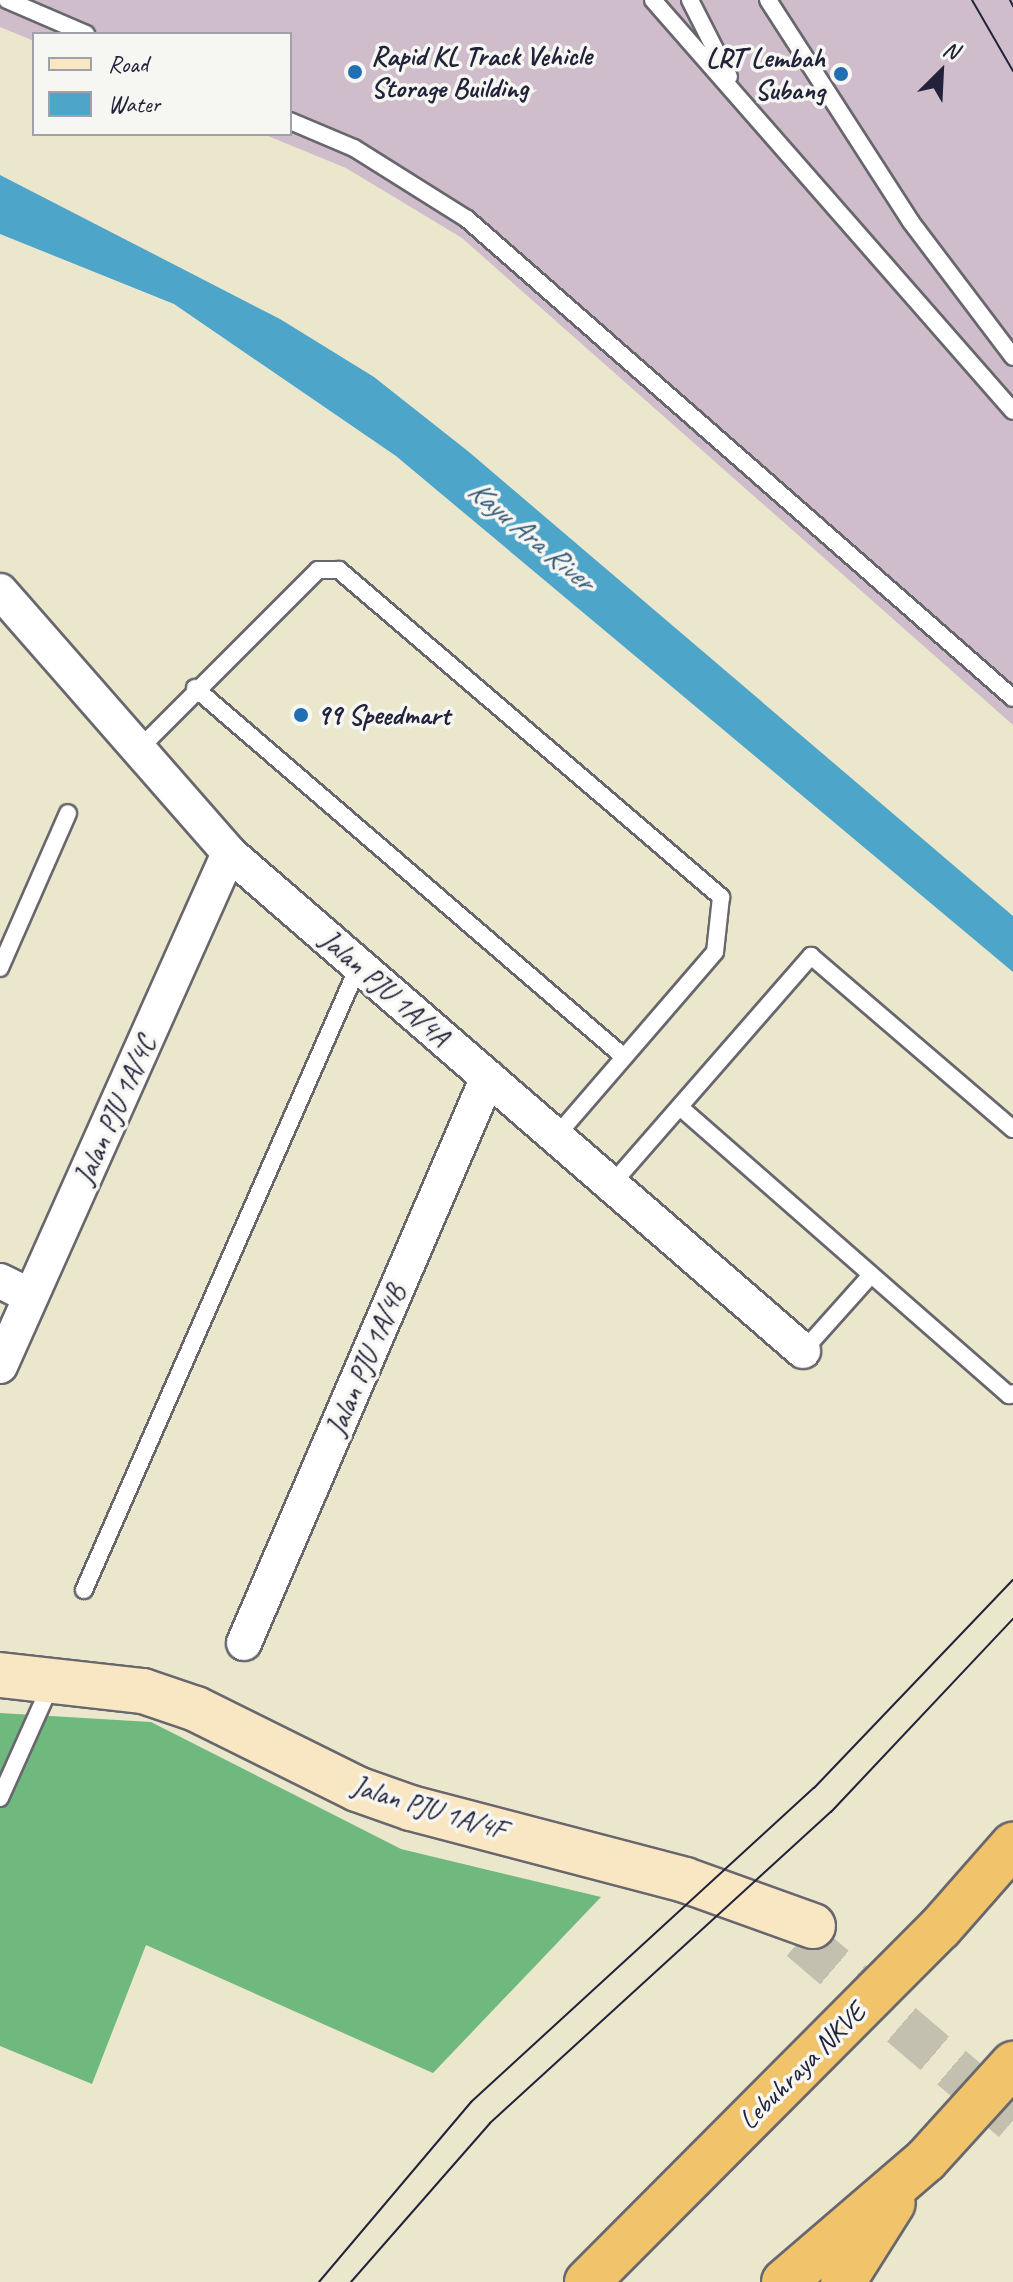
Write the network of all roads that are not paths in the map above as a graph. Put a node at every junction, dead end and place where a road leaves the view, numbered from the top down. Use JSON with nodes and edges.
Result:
{"nodes":[{"id":1,"x":7,"y":0,"type":"edge"},
{"id":2,"x":653,"y":0,"type":"edge"},
{"id":3,"x":690,"y":0,"type":"edge"},
{"id":4,"x":768,"y":0,"type":"edge"},
{"id":5,"x":81,"y":32,"type":"edge"},
{"id":6,"x":741,"y":100,"type":"junction"},
{"id":7,"x":292,"y":122,"type":"edge"},
{"id":8,"x":1013,"y":357,"type":"edge"},
{"id":9,"x":1013,"y":411,"type":"edge"},
{"id":10,"x":0,"y":591,"type":"edge"},
{"id":11,"x":195,"y":688,"type":"junction"},
{"id":12,"x":1013,"y":698,"type":"edge"},
{"id":13,"x":137,"y":751,"type":"junction"},
{"id":14,"x":68,"y":813,"type":"dead end"},
{"id":15,"x":229,"y":853,"type":"junction"},
{"id":16,"x":359,"y":965,"type":"junction"},
{"id":17,"x":0,"y":968,"type":"edge"},
{"id":18,"x":624,"y":1057,"type":"junction"},
{"id":19,"x":488,"y":1077,"type":"junction"},
{"id":20,"x":681,"y":1108,"type":"junction"},
{"id":21,"x":1013,"y":1129,"type":"edge"},
{"id":22,"x":556,"y":1136,"type":"junction"},
{"id":23,"x":612,"y":1184,"type":"junction"},
{"id":24,"x":871,"y":1275,"type":"junction"},
{"id":25,"x":0,"y":1281,"type":"edge"},
{"id":26,"x":31,"y":1296,"type":"junction"},
{"id":27,"x":803,"y":1351,"type":"joint"},
{"id":28,"x":0,"y":1366,"type":"edge"},
{"id":29,"x":1013,"y":1393,"type":"edge"},
{"id":30,"x":84,"y":1590,"type":"dead end"},
{"id":31,"x":244,"y":1643,"type":"dead end"},
{"id":32,"x":0,"y":1675,"type":"edge"},
{"id":33,"x":53,"y":1679,"type":"junction"},
{"id":34,"x":0,"y":1798,"type":"edge"},
{"id":35,"x":1013,"y":1845,"type":"edge"},
{"id":36,"x":795,"y":1924,"type":"tunnel mouth"},
{"id":37,"x":1013,"y":2064,"type":"edge"},
{"id":38,"x":926,"y":2160,"type":"junction"},
{"id":39,"x":587,"y":2282,"type":"edge"},
{"id":40,"x":784,"y":2282,"type":"edge"},
{"id":41,"x":843,"y":2282,"type":"edge"}],
"edges":[{"from":1,"to":5,"type":"lane"},
{"from":2,"to":6,"type":"lane"},
{"from":3,"to":6,"type":"lane"},
{"from":4,"to":8,"type":"lane"},
{"from":6,"to":9,"type":"lane"},
{"from":7,"to":12,"type":"lane"},
{"from":10,"to":13,"type":"street","name":"Jalan PJU 1A/4A"},
{"from":11,"to":13,"type":"lane"},
{"from":11,"to":18,"type":"lane"},
{"from":11,"to":18,"type":"lane"},
{"from":13,"to":15,"type":"street","name":"Jalan PJU 1A/4A"},
{"from":14,"to":17,"type":"lane"},
{"from":15,"to":16,"type":"street","name":"Jalan PJU 1A/4A"},
{"from":15,"to":26,"type":"street","name":"Jalan PJU 1A/4C"},
{"from":16,"to":19,"type":"street","name":"Jalan PJU 1A/4A"},
{"from":16,"to":30,"type":"lane"},
{"from":18,"to":22,"type":"lane"},
{"from":19,"to":22,"type":"street","name":"Jalan PJU 1A/4A"},
{"from":19,"to":31,"type":"street","name":"Jalan PJU 1A/4B"},
{"from":20,"to":21,"type":"lane"},
{"from":20,"to":23,"type":"lane"},
{"from":20,"to":24,"type":"lane"},
{"from":22,"to":23,"type":"street","name":"Jalan PJU 1A/4A"},
{"from":23,"to":27,"type":"street","name":"Jalan PJU 1A/4A"},
{"from":24,"to":27,"type":"lane"},
{"from":24,"to":29,"type":"lane"},
{"from":25,"to":26,"type":"street"},
{"from":26,"to":28,"type":"street","name":"Jalan PJU 1A/4C"},
{"from":32,"to":33,"type":"street","name":"Jalan PJU 1A/4F"},
{"from":33,"to":34,"type":"lane"},
{"from":33,"to":36,"type":"street","name":"Jalan PJU 1A/4F"},
{"from":35,"to":39,"type":"highway","name":"Lebuhraya NKVE"},
{"from":37,"to":38,"type":"highway"},
{"from":38,"to":40,"type":"highway"},
{"from":38,"to":41,"type":"highway"}]}
